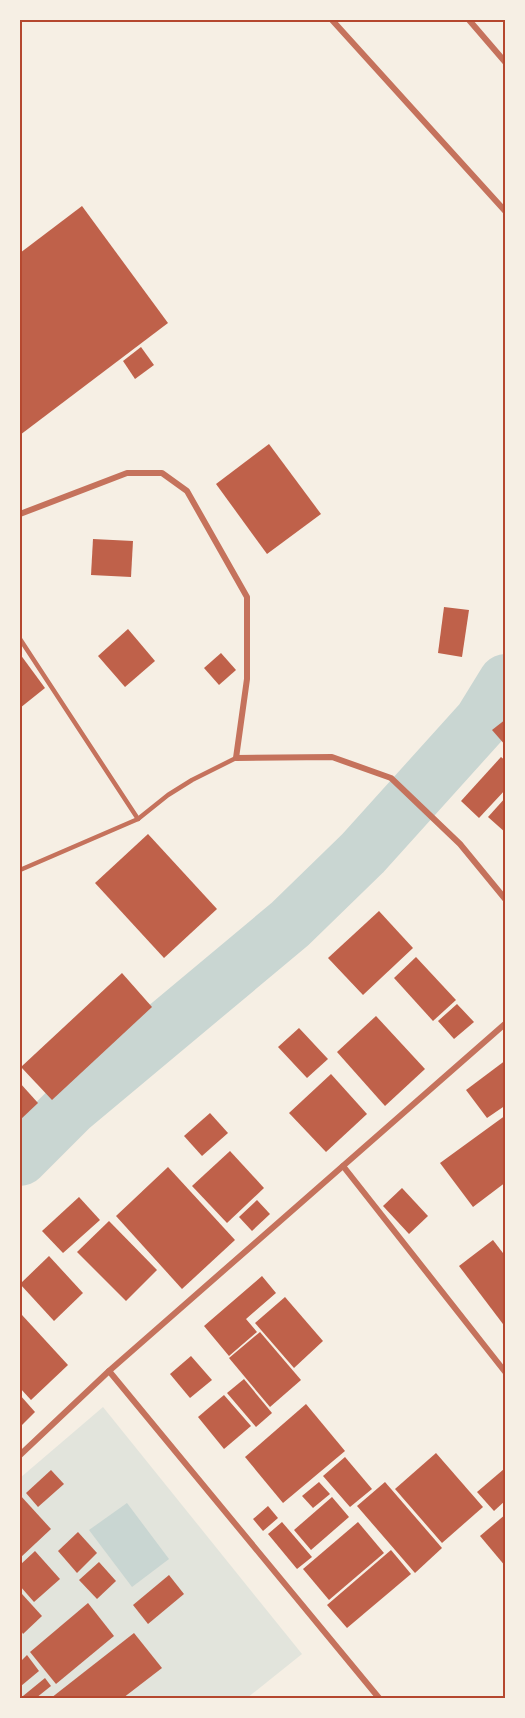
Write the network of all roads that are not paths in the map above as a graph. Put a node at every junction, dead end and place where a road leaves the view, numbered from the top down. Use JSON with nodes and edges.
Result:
{"nodes":[{"id":1,"x":332,"y":20,"type":"edge"},
{"id":2,"x":469,"y":20,"type":"edge"},
{"id":3,"x":506,"y":63,"type":"edge"},
{"id":4,"x":506,"y":212,"type":"edge"},
{"id":5,"x":20,"y":514,"type":"edge"},
{"id":6,"x":20,"y":639,"type":"edge"},
{"id":7,"x":236,"y":758,"type":"junction"},
{"id":8,"x":138,"y":819,"type":"junction"},
{"id":9,"x":20,"y":870,"type":"edge"},
{"id":10,"x":506,"y":900,"type":"edge"},
{"id":11,"x":506,"y":1023,"type":"edge"},
{"id":12,"x":343,"y":1166,"type":"junction"},
{"id":13,"x":109,"y":1371,"type":"junction"},
{"id":14,"x":506,"y":1373,"type":"edge"},
{"id":15,"x":20,"y":1455,"type":"edge"},
{"id":16,"x":379,"y":1698,"type":"edge"}],
"edges":[{"from":1,"to":4,"type":"street"},
{"from":2,"to":3,"type":"street"},
{"from":5,"to":7,"type":"street"},
{"from":6,"to":8,"type":"lane"},
{"from":7,"to":8,"type":"lane"},
{"from":7,"to":10,"type":"street"},
{"from":8,"to":9,"type":"lane"},
{"from":11,"to":12,"type":"street"},
{"from":12,"to":13,"type":"street"},
{"from":12,"to":14,"type":"street"},
{"from":13,"to":15,"type":"street"},
{"from":13,"to":16,"type":"street"}]}
